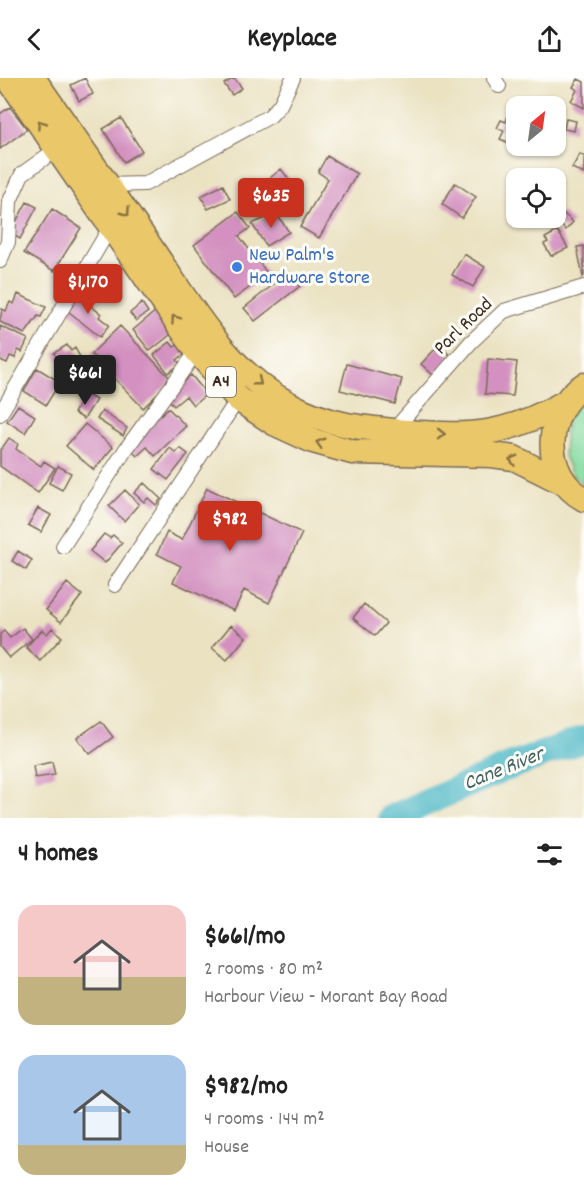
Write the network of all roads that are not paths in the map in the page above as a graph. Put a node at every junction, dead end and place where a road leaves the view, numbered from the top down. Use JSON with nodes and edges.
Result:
{"nodes":[{"id":1,"x":9,"y":78,"type":"edge"},
{"id":2,"x":33,"y":78,"type":"edge"},
{"id":3,"x":293,"y":78,"type":"edge"},
{"id":4,"x":57,"y":149,"type":"junction"},
{"id":5,"x":107,"y":184,"type":"junction"},
{"id":6,"x":111,"y":226,"type":"junction"},
{"id":7,"x":0,"y":261,"type":"edge"},
{"id":8,"x":584,"y":287,"type":"edge"},
{"id":9,"x":197,"y":351,"type":"junction"},
{"id":10,"x":584,"y":385,"type":"edge"},
{"id":11,"x":238,"y":399,"type":"junction"},
{"id":12,"x":564,"y":403,"type":"junction"},
{"id":13,"x":0,"y":414,"type":"edge"},
{"id":14,"x":393,"y":431,"type":"junction"},
{"id":15,"x":566,"y":484,"type":"junction"},
{"id":16,"x":584,"y":499,"type":"edge"},
{"id":17,"x":63,"y":546,"type":"dead end"},
{"id":18,"x":115,"y":585,"type":"dead end"}],
"edges":[{"from":4,"to":1,"type":"highway","number":"A4","one_way":true},
{"from":2,"to":5,"type":"highway","number":"A4"},
{"from":3,"to":5,"type":"street"},
{"from":4,"to":6,"type":"highway","number":"A4"},
{"from":4,"to":7,"type":"street"},
{"from":5,"to":14,"type":"highway","number":"A4","one_way":true},
{"from":9,"to":6,"type":"highway","number":"A4","one_way":true},
{"from":6,"to":13,"type":"street"},
{"from":8,"to":14,"type":"street","name":"Parl Road"},
{"from":9,"to":11,"type":"highway","number":"A4"},
{"from":9,"to":17,"type":"street"},
{"from":10,"to":12,"type":"highway","number":"A4"},
{"from":15,"to":11,"type":"highway","number":"A4","one_way":true},
{"from":11,"to":18,"type":"street"},
{"from":14,"to":12,"type":"highway","number":"A4","one_way":true},
{"from":12,"to":15,"type":"highway","number":"A4"},
{"from":15,"to":16,"type":"highway","number":"A4"}]}
